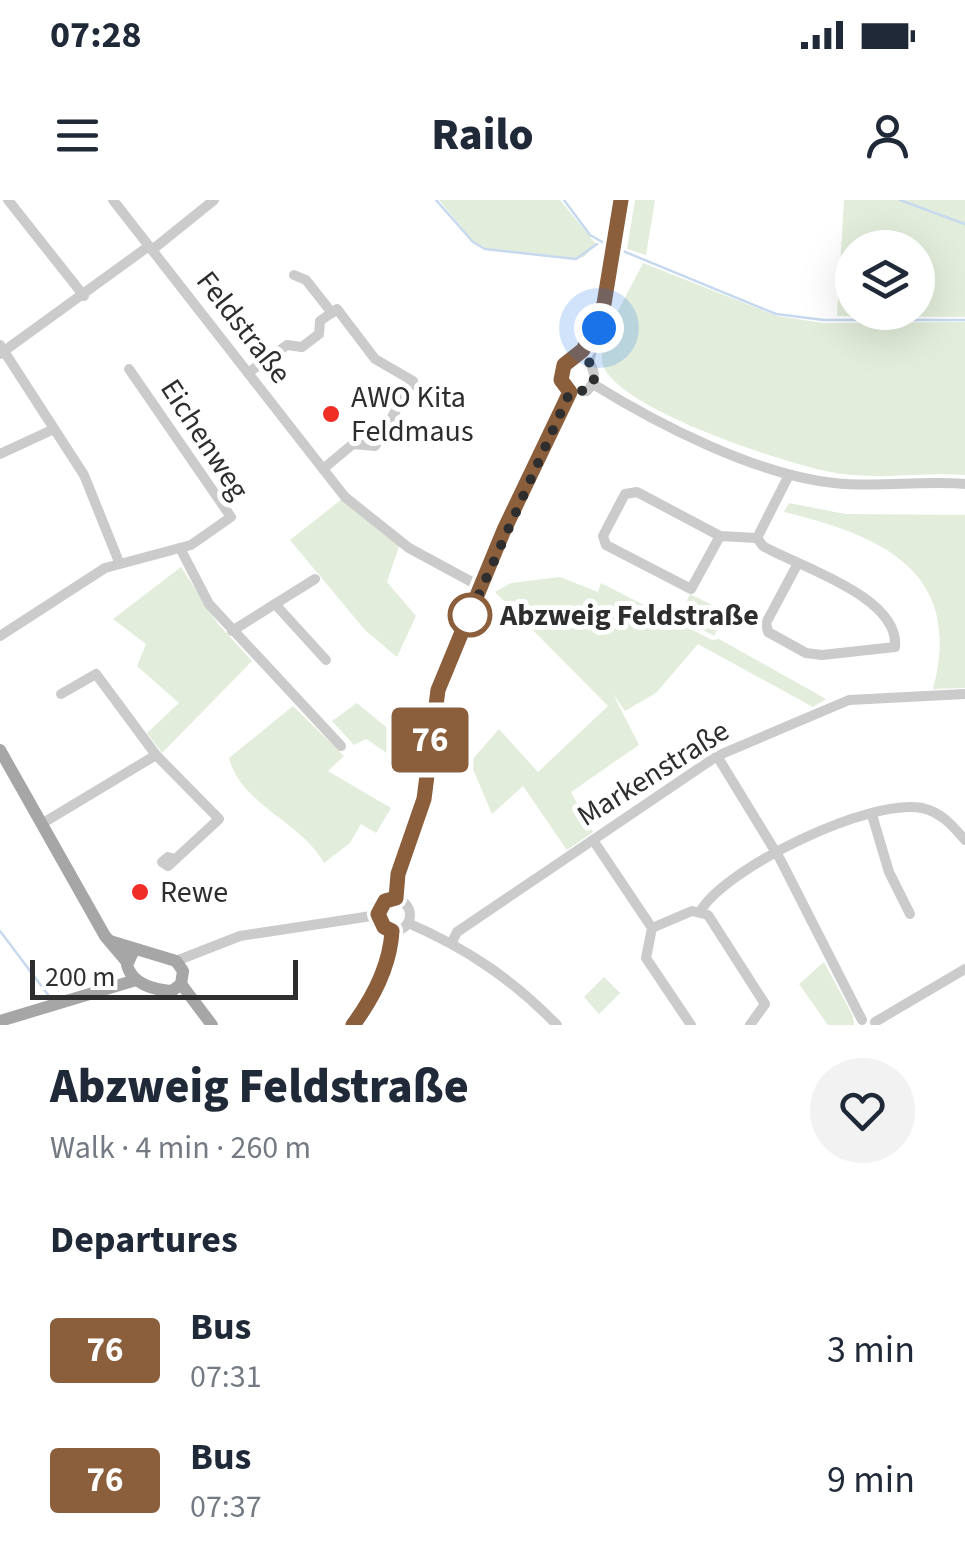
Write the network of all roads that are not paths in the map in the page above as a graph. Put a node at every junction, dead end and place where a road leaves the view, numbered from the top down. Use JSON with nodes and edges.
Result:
{"nodes":[{"id":1,"x":8,"y":200,"type":"edge"},
{"id":2,"x":113,"y":200,"type":"edge"},
{"id":3,"x":214,"y":200,"type":"edge"},
{"id":4,"x":621,"y":200,"type":"edge"},
{"id":5,"x":151,"y":248,"type":"junction"},
{"id":6,"x":294,"y":275,"type":"dead end"},
{"id":7,"x":84,"y":296,"type":"junction"},
{"id":8,"x":604,"y":304,"type":"junction"},
{"id":9,"x":332,"y":312,"type":"junction"},
{"id":10,"x":1,"y":350,"type":"edge"},
{"id":11,"x":577,"y":358,"type":"junction"},
{"id":12,"x":589,"y":362,"type":"junction"},
{"id":13,"x":128,"y":369,"type":"dead end"},
{"id":14,"x":248,"y":373,"type":"junction"},
{"id":15,"x":593,"y":384,"type":"junction"},
{"id":16,"x":570,"y":392,"type":"junction"},
{"id":17,"x":54,"y":429,"type":"junction"},
{"id":18,"x":0,"y":454,"type":"edge"},
{"id":19,"x":323,"y":469,"type":"junction"},
{"id":20,"x":789,"y":474,"type":"junction"},
{"id":21,"x":965,"y":484,"type":"edge"},
{"id":22,"x":720,"y":536,"type":"junction"},
{"id":23,"x":757,"y":538,"type":"junction"},
{"id":24,"x":180,"y":548,"type":"junction"},
{"id":25,"x":119,"y":562,"type":"junction"},
{"id":26,"x":797,"y":565,"type":"junction"},
{"id":27,"x":315,"y":579,"type":"dead end"},
{"id":28,"x":481,"y":586,"type":"junction"},
{"id":29,"x":275,"y":604,"type":"junction"},
{"id":30,"x":232,"y":631,"type":"junction"},
{"id":31,"x":0,"y":636,"type":"edge"},
{"id":32,"x":326,"y":660,"type":"dead end"},
{"id":33,"x":62,"y":694,"type":"dead end"},
{"id":34,"x":965,"y":694,"type":"edge"},
{"id":35,"x":341,"y":746,"type":"dead end"},
{"id":36,"x":0,"y":750,"type":"edge"},
{"id":37,"x":156,"y":755,"type":"junction"},
{"id":38,"x":717,"y":756,"type":"junction"},
{"id":39,"x":872,"y":815,"type":"junction"},
{"id":40,"x":42,"y":823,"type":"junction"},
{"id":41,"x":593,"y":840,"type":"junction"},
{"id":42,"x":965,"y":840,"type":"edge"},
{"id":43,"x":777,"y":853,"type":"junction"},
{"id":44,"x":176,"y":860,"type":"dead end"},
{"id":45,"x":396,"y":898,"type":"junction"},
{"id":46,"x":701,"y":910,"type":"junction"},
{"id":47,"x":378,"y":914,"type":"junction"},
{"id":48,"x":910,"y":914,"type":"dead end"},
{"id":49,"x":408,"y":923,"type":"junction"},
{"id":50,"x":652,"y":928,"type":"junction"},
{"id":51,"x":392,"y":931,"type":"junction"},
{"id":52,"x":452,"y":942,"type":"junction"},
{"id":53,"x":131,"y":966,"type":"junction"},
{"id":54,"x":965,"y":969,"type":"edge"},
{"id":55,"x":178,"y":976,"type":"junction"},
{"id":56,"x":0,"y":1020,"type":"edge"},
{"id":57,"x":861,"y":1022,"type":"edge"},
{"id":58,"x":875,"y":1024,"type":"edge"},
{"id":59,"x":212,"y":1025,"type":"edge"},
{"id":60,"x":353,"y":1025,"type":"edge"},
{"id":61,"x":557,"y":1025,"type":"edge"},
{"id":62,"x":691,"y":1025,"type":"edge"},
{"id":63,"x":750,"y":1025,"type":"edge"}],
"edges":[{"from":1,"to":7,"type":"street"},
{"from":2,"to":5,"type":"street","name":"Feldstraße"},
{"from":3,"to":5,"type":"street"},
{"from":4,"to":8,"type":"street"},
{"from":5,"to":7,"type":"street"},
{"from":5,"to":14,"type":"street","name":"Feldstraße"},
{"from":6,"to":9,"type":"street"},
{"from":7,"to":10,"type":"street"},
{"from":8,"to":11,"type":"street"},
{"from":8,"to":12,"type":"street"},
{"from":9,"to":14,"type":"street"},
{"from":9,"to":19,"type":"street"},
{"from":10,"to":17,"type":"street"},
{"from":11,"to":12,"type":"street"},
{"from":11,"to":16,"type":"street"},
{"from":12,"to":15,"type":"street"},
{"from":13,"to":24,"type":"street","name":"Eichenweg"},
{"from":14,"to":19,"type":"street","name":"Feldstraße"},
{"from":15,"to":16,"type":"street"},
{"from":15,"to":20,"type":"street"},
{"from":16,"to":28,"type":"street"},
{"from":17,"to":18,"type":"street"},
{"from":17,"to":25,"type":"street"},
{"from":19,"to":28,"type":"street","name":"Feldstraße"},
{"from":20,"to":21,"type":"street"},
{"from":20,"to":23,"type":"street"},
{"from":22,"to":22,"type":"street"},
{"from":22,"to":23,"type":"street"},
{"from":23,"to":26,"type":"street"},
{"from":24,"to":25,"type":"street","name":"Eichenweg"},
{"from":24,"to":30,"type":"street"},
{"from":25,"to":31,"type":"street","name":"Eichenweg"},
{"from":26,"to":26,"type":"street"},
{"from":27,"to":29,"type":"street"},
{"from":28,"to":45,"type":"street"},
{"from":29,"to":30,"type":"street"},
{"from":29,"to":32,"type":"street"},
{"from":30,"to":35,"type":"street"},
{"from":33,"to":37,"type":"street"},
{"from":34,"to":38,"type":"street","name":"Markenstraße"},
{"from":36,"to":40,"type":"main road"},
{"from":37,"to":40,"type":"street"},
{"from":37,"to":44,"type":"street"},
{"from":38,"to":41,"type":"street","name":"Markenstraße"},
{"from":38,"to":43,"type":"street"},
{"from":39,"to":42,"type":"street"},
{"from":39,"to":43,"type":"street"},
{"from":39,"to":48,"type":"street"},
{"from":40,"to":53,"type":"main road"},
{"from":41,"to":50,"type":"street"},
{"from":41,"to":52,"type":"street","name":"Markenstraße"},
{"from":43,"to":46,"type":"street"},
{"from":43,"to":57,"type":"street"},
{"from":45,"to":47,"type":"street"},
{"from":45,"to":49,"type":"street"},
{"from":46,"to":50,"type":"street"},
{"from":46,"to":63,"type":"street"},
{"from":47,"to":51,"type":"street"},
{"from":47,"to":55,"type":"street"},
{"from":49,"to":51,"type":"street"},
{"from":49,"to":52,"type":"street"},
{"from":50,"to":62,"type":"street"},
{"from":51,"to":60,"type":"street"},
{"from":52,"to":61,"type":"street"},
{"from":53,"to":55,"type":"main road"},
{"from":53,"to":55,"type":"main road"},
{"from":53,"to":56,"type":"main road"},
{"from":54,"to":58,"type":"street"},
{"from":55,"to":59,"type":"main road"},
{"from":57,"to":58,"type":"street"}]}
